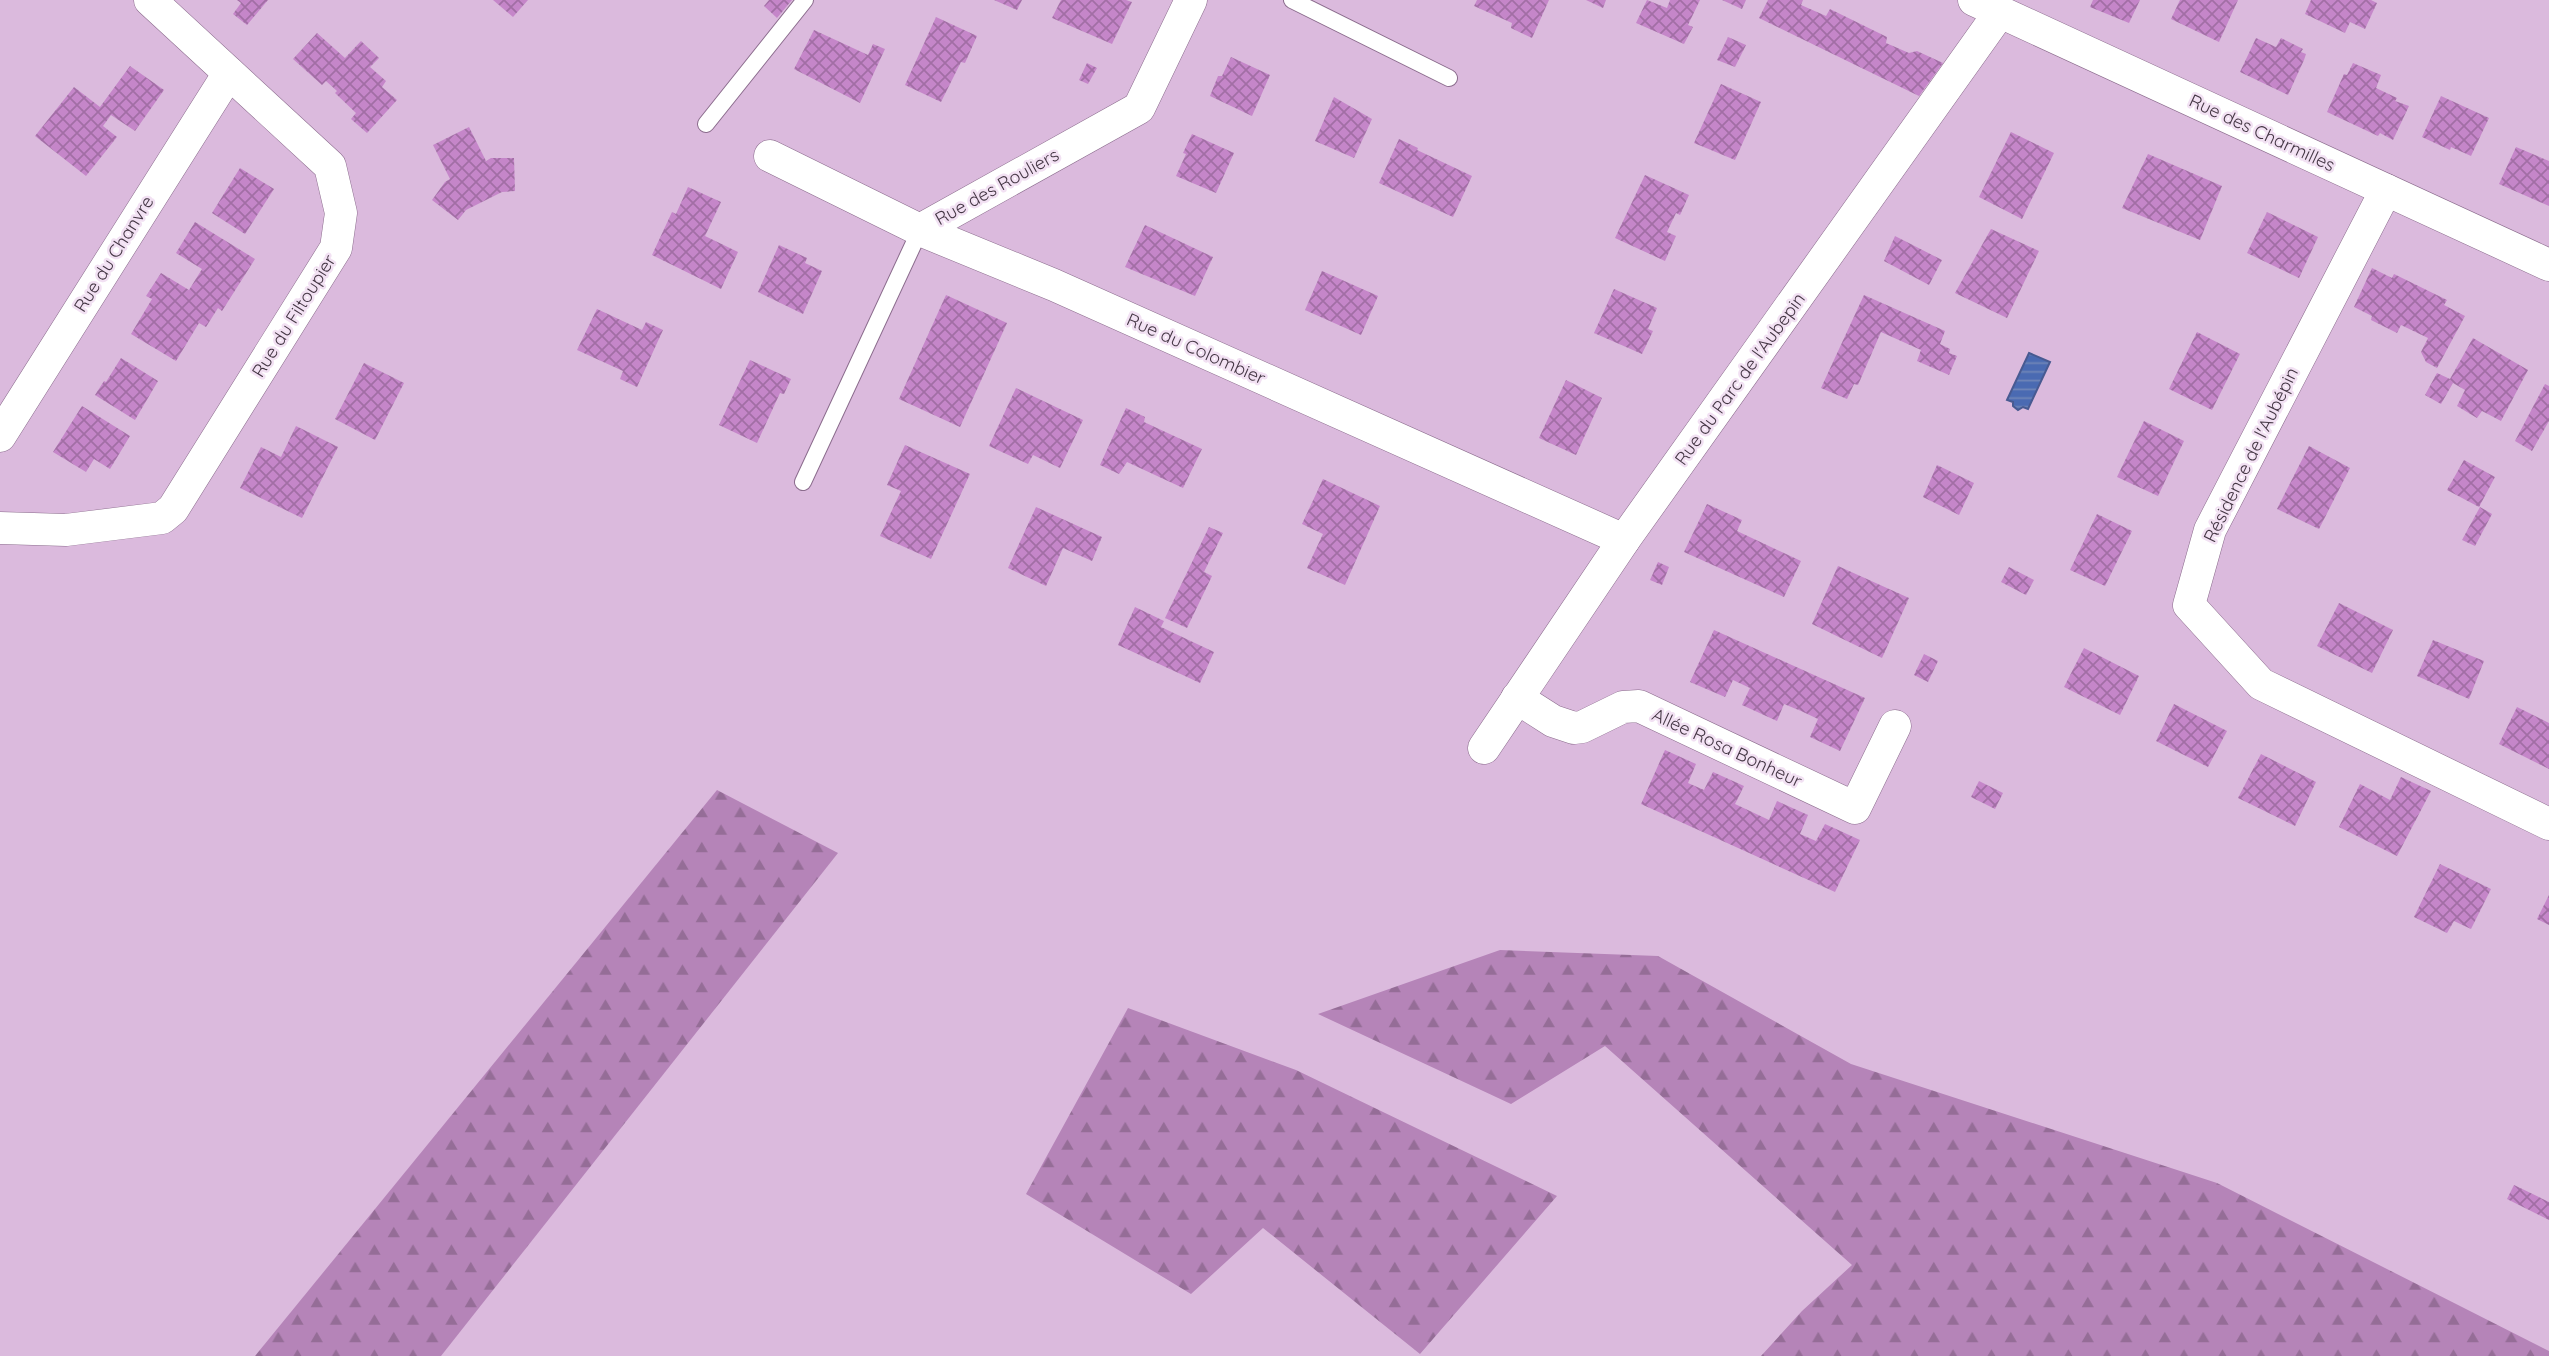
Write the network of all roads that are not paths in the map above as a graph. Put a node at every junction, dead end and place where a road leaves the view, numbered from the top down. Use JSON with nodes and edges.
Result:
{"nodes":[{"id":1,"x":149,"y":0,"type":"edge"},
{"id":2,"x":805,"y":0,"type":"edge"},
{"id":3,"x":1191,"y":0,"type":"edge"},
{"id":4,"x":1292,"y":0,"type":"edge"},
{"id":5,"x":2004,"y":8,"type":"edge"},
{"id":6,"x":229,"y":73,"type":"junction"},
{"id":7,"x":1449,"y":78,"type":"dead end"},
{"id":8,"x":706,"y":124,"type":"dead end"},
{"id":9,"x":770,"y":156,"type":"dead end"},
{"id":10,"x":2386,"y":190,"type":"junction"},
{"id":11,"x":920,"y":230,"type":"junction"},
{"id":12,"x":2549,"y":265,"type":"edge"},
{"id":13,"x":0,"y":436,"type":"edge"},
{"id":14,"x":803,"y":482,"type":"dead end"},
{"id":15,"x":0,"y":528,"type":"edge"},
{"id":16,"x":1624,"y":540,"type":"junction"},
{"id":17,"x":1517,"y":698,"type":"junction"},
{"id":18,"x":1895,"y":726,"type":"dead end"},
{"id":19,"x":1483,"y":748,"type":"dead end"},
{"id":20,"x":2549,"y":824,"type":"edge"}],
"edges":[{"from":1,"to":6,"type":"street","name":"Rue du Filtoupier"},
{"from":2,"to":8,"type":"lane"},
{"from":3,"to":11,"type":"street","name":"Rue des Rouliers"},
{"from":4,"to":7,"type":"lane"},
{"from":5,"to":10,"type":"street","name":"Rue des Charmilles"},
{"from":5,"to":16,"type":"street","name":"Rue du Parc de l'Aubepin"},
{"from":6,"to":13,"type":"street","name":"Rue du Chanvre"},
{"from":6,"to":15,"type":"street","name":"Rue du Filtoupier"},
{"from":9,"to":11,"type":"street","name":"Rue du Colombier"},
{"from":10,"to":12,"type":"street","name":"Rue des Charmilles"},
{"from":10,"to":20,"type":"street","name":"Résidence de l'Aubépin"},
{"from":11,"to":14,"type":"lane","name":"Rue des Rouliers"},
{"from":11,"to":16,"type":"street","name":"Rue du Colombier"},
{"from":16,"to":17,"type":"street","name":"Rue du Parc de l'Aubepin"},
{"from":17,"to":18,"type":"street","name":"Allée Rosa Bonheur"},
{"from":17,"to":19,"type":"street","name":"Rue du Parc de l'Aubepin"}]}
